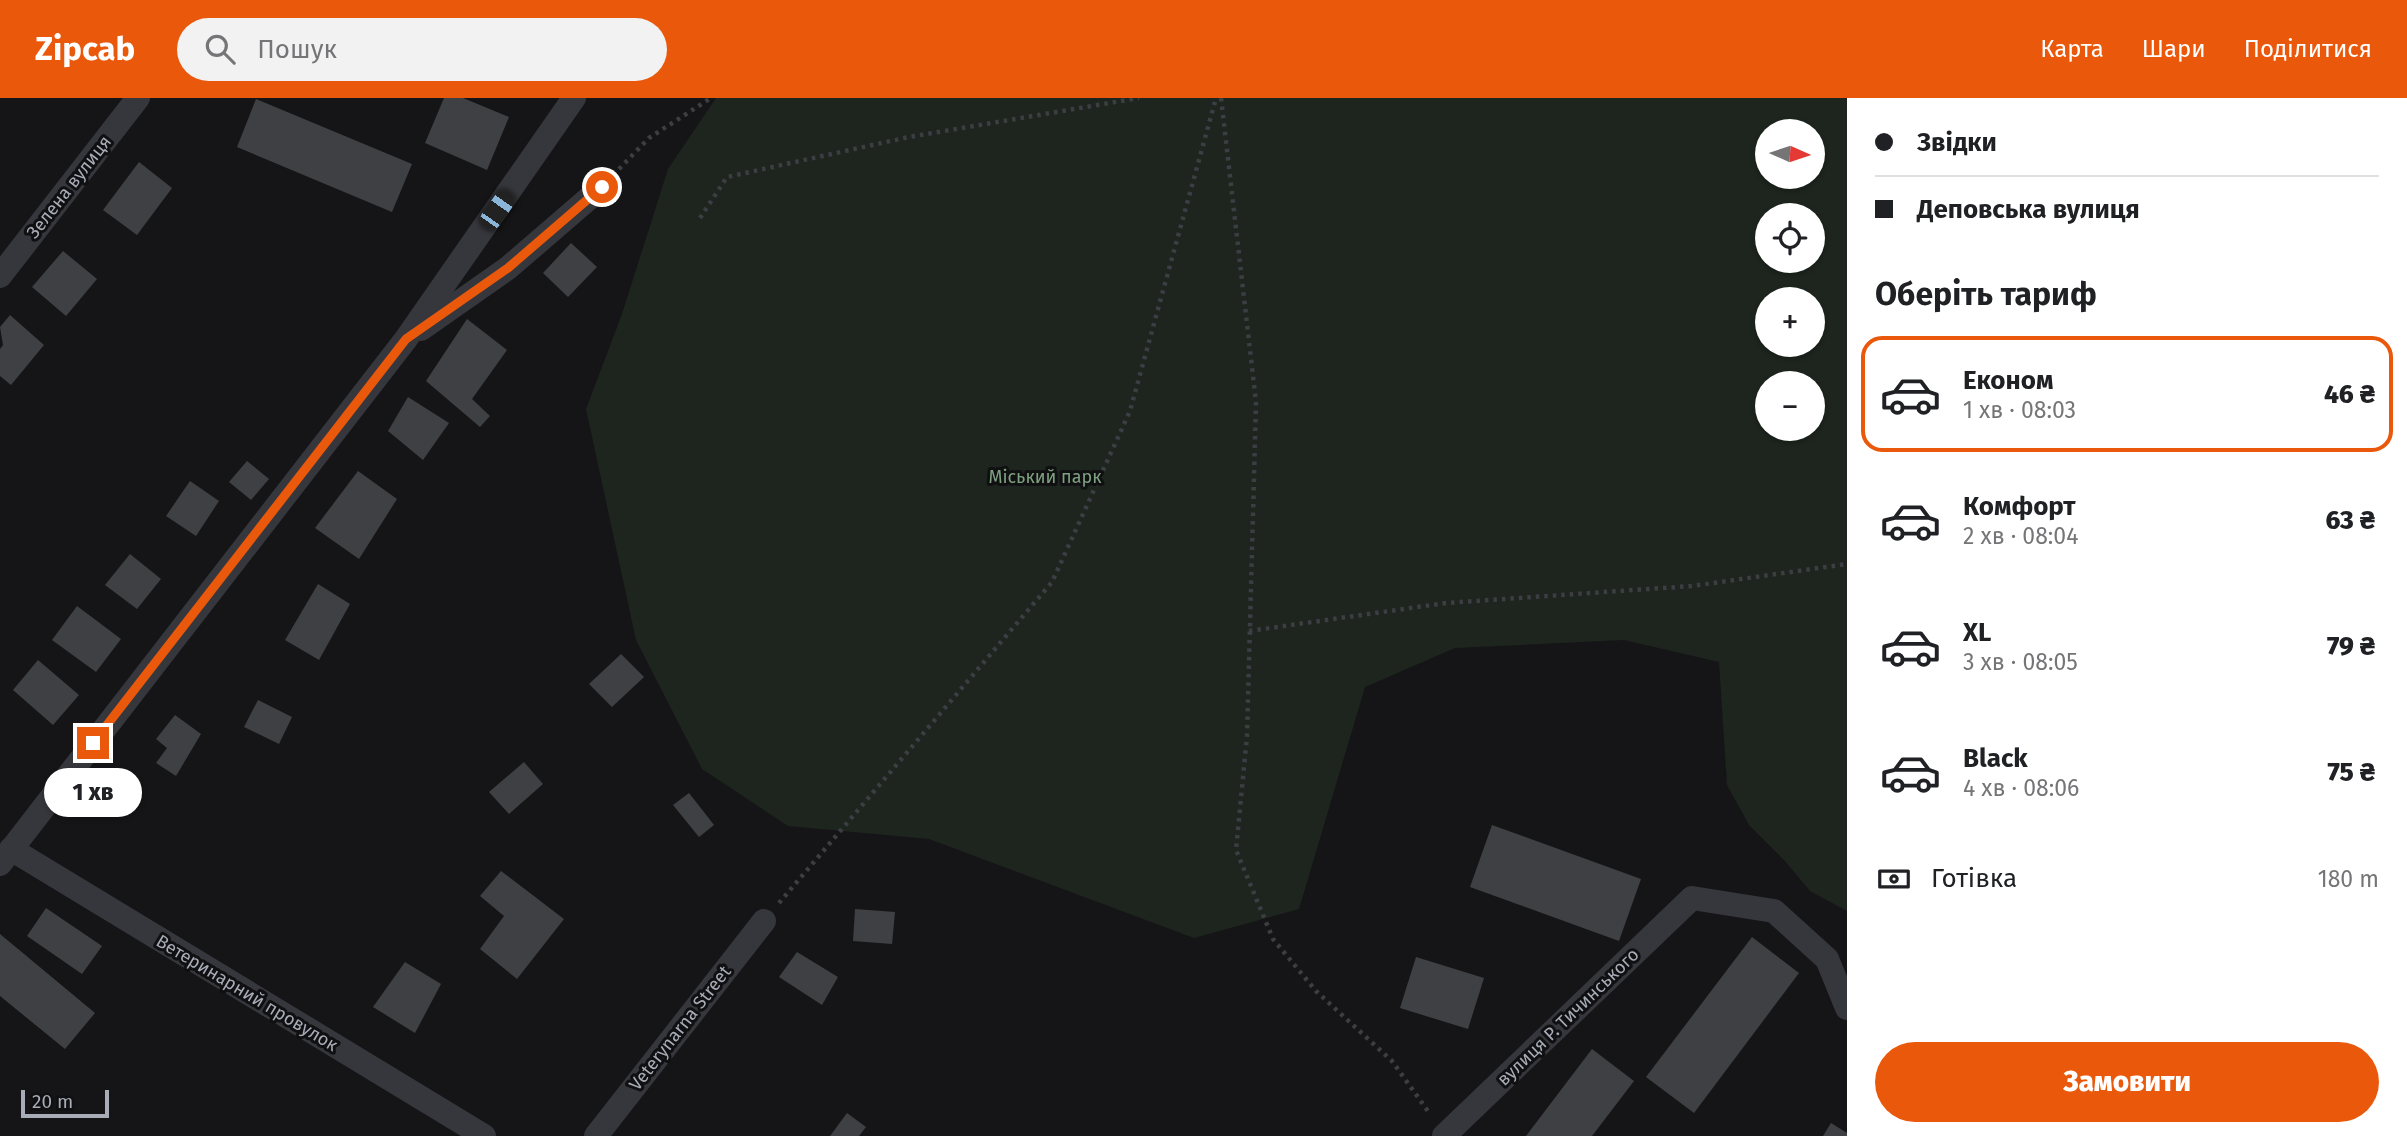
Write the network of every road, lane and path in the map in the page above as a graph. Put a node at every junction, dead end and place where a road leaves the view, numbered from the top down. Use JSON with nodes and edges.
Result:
{"nodes":[{"id":1,"x":138,"y":98,"type":"edge"},
{"id":2,"x":574,"y":98,"type":"edge"},
{"id":3,"x":711,"y":98,"type":"edge"},
{"id":4,"x":1139,"y":98,"type":"edge"},
{"id":5,"x":1219,"y":98,"type":"edge"},
{"id":6,"x":602,"y":187,"type":"joint"},
{"id":7,"x":700,"y":218,"type":"dead end"},
{"id":8,"x":0,"y":275,"type":"edge"},
{"id":9,"x":406,"y":339,"type":"junction"},
{"id":10,"x":1847,"y":564,"type":"edge"},
{"id":11,"x":1250,"y":631,"type":"junction"},
{"id":12,"x":5,"y":857,"type":"edge"},
{"id":13,"x":764,"y":921,"type":"joint"},
{"id":14,"x":1847,"y":1008,"type":"edge"},
{"id":15,"x":1444,"y":1135,"type":"edge"},
{"id":16,"x":484,"y":1136,"type":"edge"},
{"id":17,"x":596,"y":1136,"type":"edge"}],
"edges":[{"from":1,"to":8,"type":"street","name":"Зелена вулиця"},
{"from":2,"to":9,"type":"street"},
{"from":3,"to":6,"type":"path"},
{"from":4,"to":7,"type":"path"},
{"from":5,"to":11,"type":"path"},
{"from":5,"to":13,"type":"path"},
{"from":6,"to":9,"type":"street"},
{"from":9,"to":12,"type":"street"},
{"from":10,"to":11,"type":"path"},
{"from":11,"to":15,"type":"path"},
{"from":12,"to":16,"type":"street","name":"Ветеринарний провулок"},
{"from":13,"to":17,"type":"street","name":"Veterynarna Street"},
{"from":14,"to":15,"type":"street","name":"вулиця Р. Тичинського"}]}
